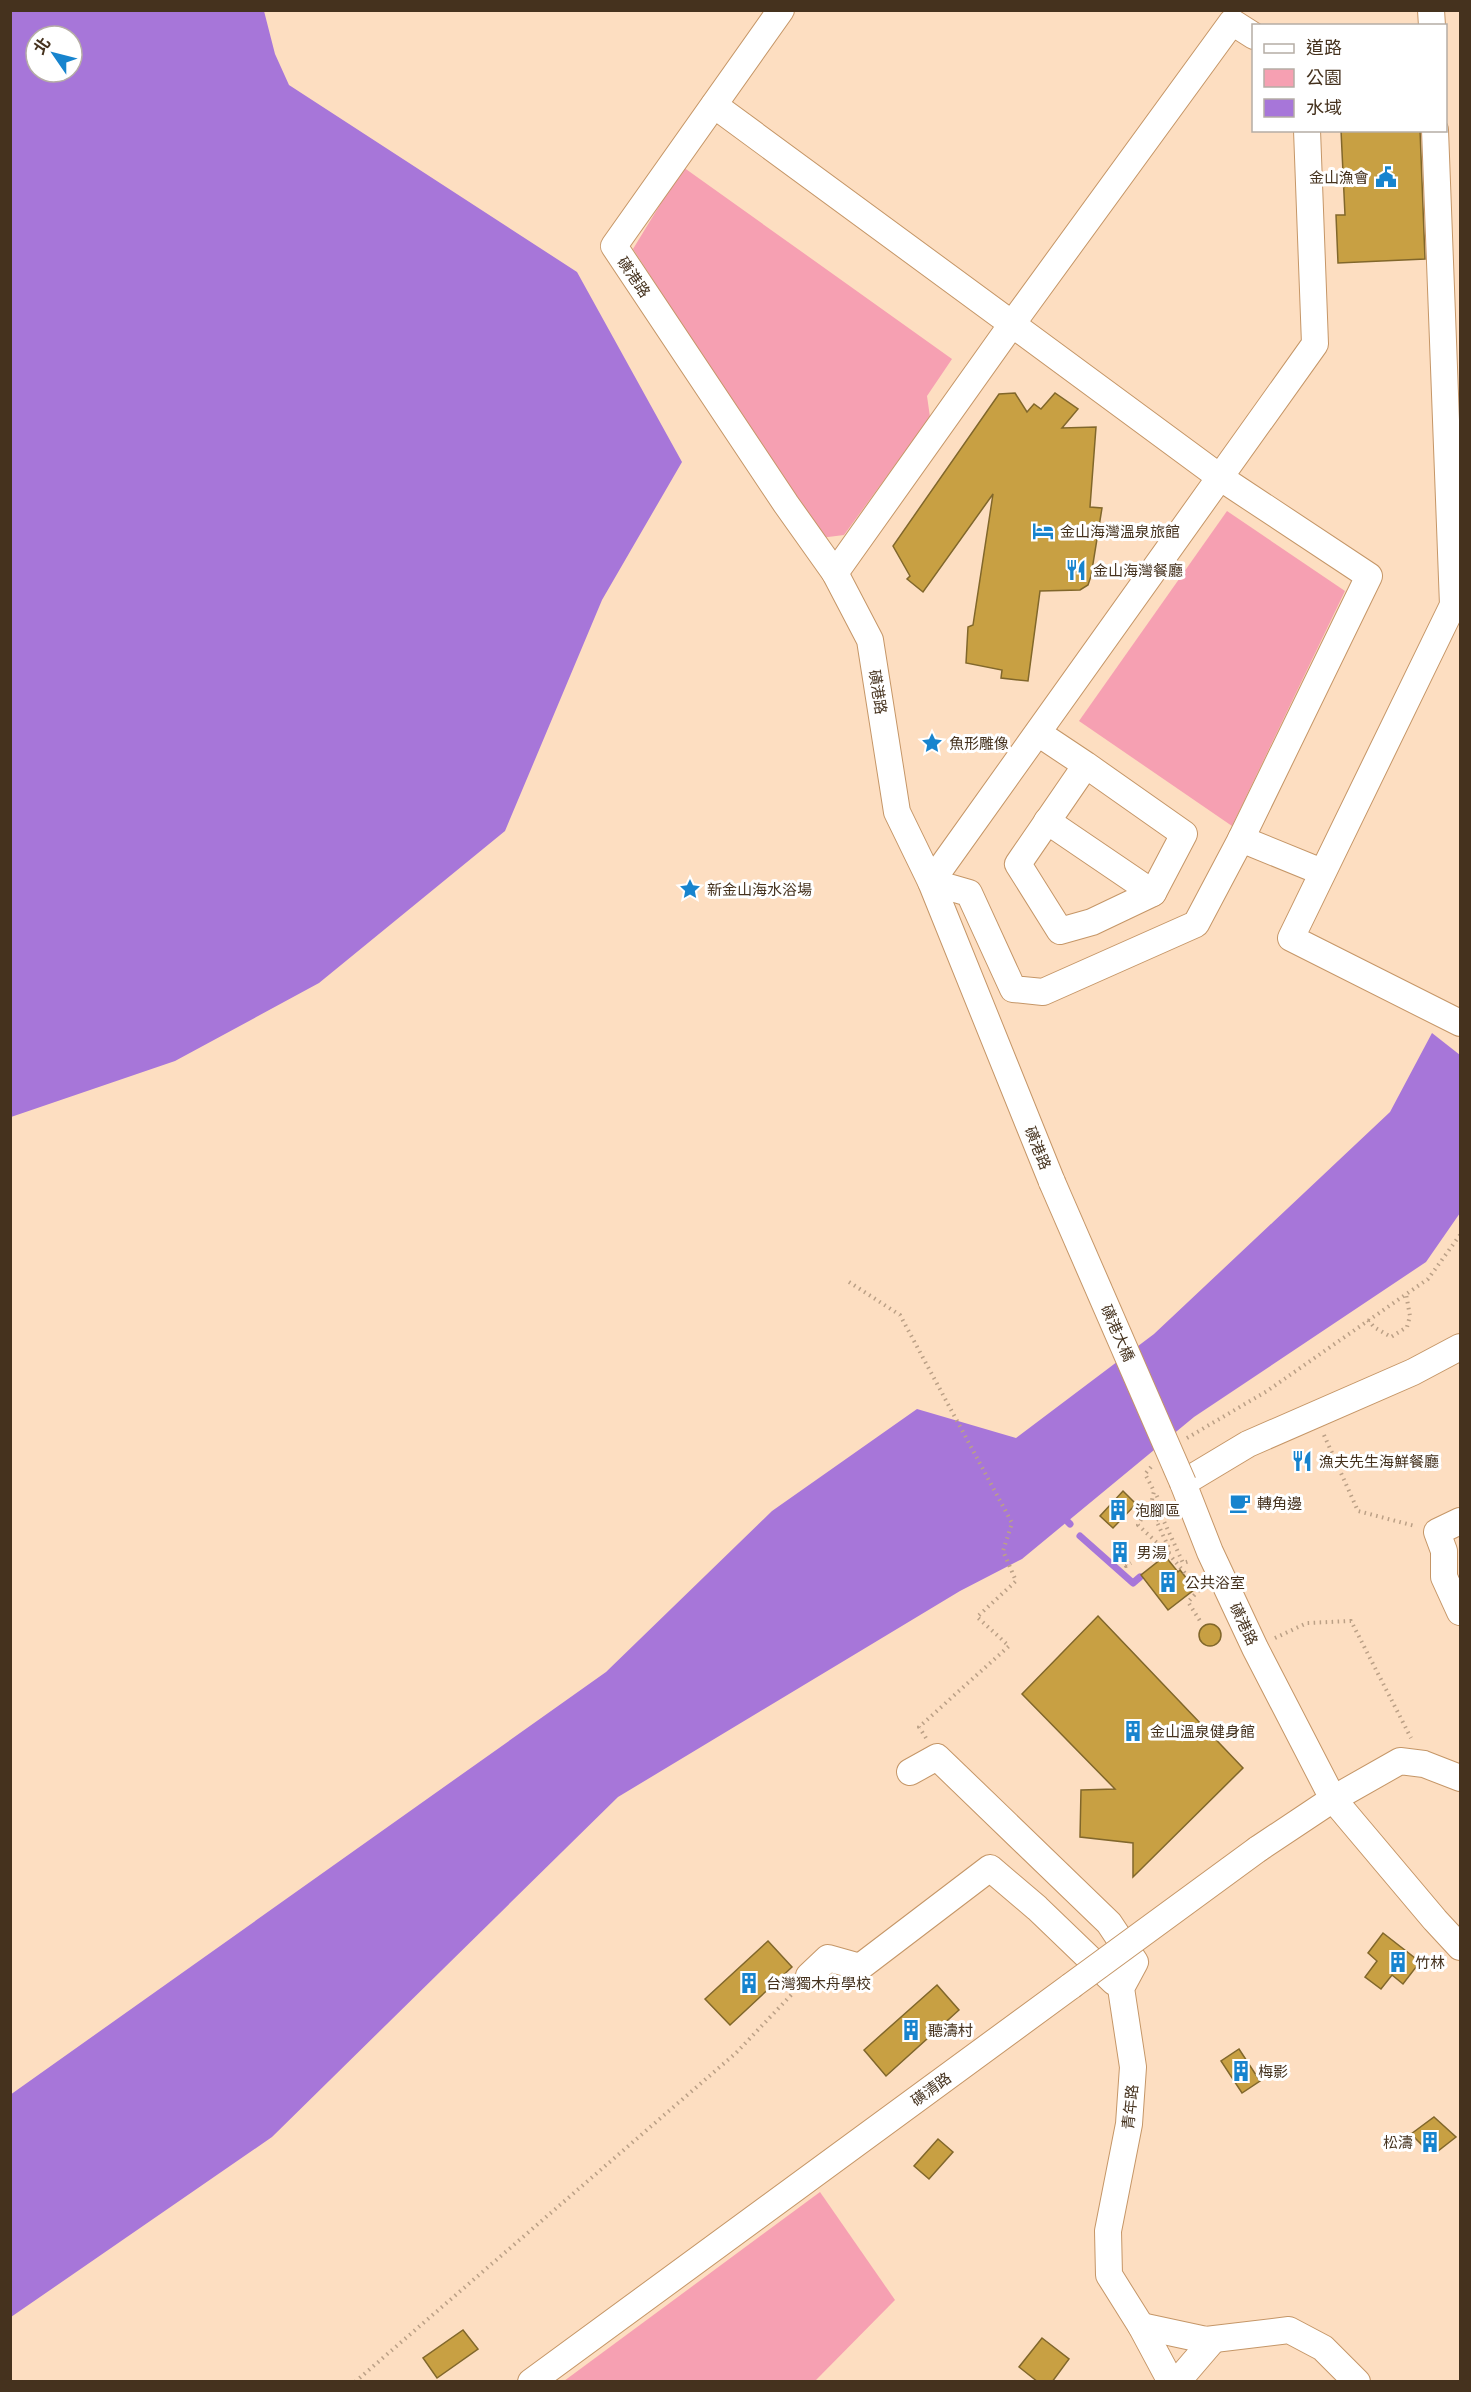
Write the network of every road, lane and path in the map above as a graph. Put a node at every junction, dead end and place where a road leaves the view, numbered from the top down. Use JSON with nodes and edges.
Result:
{"nodes":[{"id":1,"x":781,"y":10,"type":"edge"},
{"id":2,"x":1230,"y":16,"type":"edge"},
{"id":3,"x":1252,"y":34,"type":"edge"},
{"id":4,"x":714,"y":105,"type":"junction"},
{"id":5,"x":1307,"y":132,"type":"edge"},
{"id":6,"x":1436,"y":132,"type":"edge"},
{"id":7,"x":1012,"y":324,"type":"junction"},
{"id":8,"x":1221,"y":478,"type":"junction"},
{"id":9,"x":835,"y":573,"type":"junction"},
{"id":10,"x":1038,"y":733,"type":"junction"},
{"id":11,"x":1086,"y":765,"type":"junction"},
{"id":12,"x":1047,"y":821,"type":"junction"},
{"id":13,"x":1241,"y":838,"type":"junction"},
{"id":14,"x":1322,"y":872,"type":"junction"},
{"id":15,"x":931,"y":882,"type":"junction"},
{"id":16,"x":1153,"y":893,"type":"junction"},
{"id":17,"x":1461,"y":1023,"type":"edge"},
{"id":18,"x":1052,"y":1182,"type":"joint"},
{"id":19,"x":1461,"y":1234,"type":"edge"},
{"id":20,"x":849,"y":1282,"type":"dead end"},
{"id":21,"x":1406,"y":1294,"type":"junction"},
{"id":22,"x":1368,"y":1320,"type":"junction"},
{"id":23,"x":1461,"y":1347,"type":"edge"},
{"id":24,"x":1315,"y":1415,"type":"junction"},
{"id":25,"x":1185,"y":1439,"type":"dead end"},
{"id":26,"x":1153,"y":1464,"type":"dead end"},
{"id":27,"x":1184,"y":1483,"type":"junction"},
{"id":28,"x":1154,"y":1491,"type":"junction"},
{"id":29,"x":1144,"y":1515,"type":"junction"},
{"id":30,"x":1461,"y":1521,"type":"edge"},
{"id":31,"x":1437,"y":1532,"type":"junction"},
{"id":32,"x":1169,"y":1554,"type":"junction"},
{"id":33,"x":1123,"y":1560,"type":"dead end"},
{"id":34,"x":1191,"y":1560,"type":"dead end"},
{"id":35,"x":1131,"y":1563,"type":"dead end"},
{"id":36,"x":1461,"y":1612,"type":"edge"},
{"id":37,"x":1202,"y":1624,"type":"dead end"},
{"id":38,"x":1255,"y":1648,"type":"junction"},
{"id":39,"x":937,"y":1757,"type":"junction"},
{"id":40,"x":1424,"y":1764,"type":"junction"},
{"id":41,"x":910,"y":1772,"type":"dead end"},
{"id":42,"x":1461,"y":1778,"type":"edge"},
{"id":43,"x":1333,"y":1799,"type":"junction"},
{"id":44,"x":1461,"y":1947,"type":"edge"},
{"id":45,"x":809,"y":1976,"type":"joint"},
{"id":46,"x":1121,"y":1988,"type":"junction"},
{"id":47,"x":1141,"y":2326,"type":"junction"},
{"id":48,"x":1213,"y":2340,"type":"junction"},
{"id":49,"x":355,"y":2382,"type":"edge"},
{"id":50,"x":531,"y":2382,"type":"edge"},
{"id":51,"x":1172,"y":2382,"type":"edge"},
{"id":52,"x":1177,"y":2382,"type":"edge"},
{"id":53,"x":1357,"y":2382,"type":"edge"}],
"edges":[{"from":1,"to":4,"type":"street"},
{"from":2,"to":3,"type":"street"},
{"from":2,"to":7,"type":"street"},
{"from":4,"to":7,"type":"street"},
{"from":4,"to":9,"type":"street","name":"磺港路"},
{"from":5,"to":8,"type":"street"},
{"from":6,"to":14,"type":"street"},
{"from":7,"to":8,"type":"street"},
{"from":7,"to":9,"type":"street"},
{"from":8,"to":10,"type":"street"},
{"from":8,"to":13,"type":"street"},
{"from":9,"to":15,"type":"street","name":"磺港路"},
{"from":10,"to":11,"type":"street"},
{"from":10,"to":15,"type":"street"},
{"from":11,"to":12,"type":"street"},
{"from":11,"to":16,"type":"street"},
{"from":12,"to":16,"type":"street"},
{"from":12,"to":16,"type":"street"},
{"from":13,"to":14,"type":"street"},
{"from":13,"to":15,"type":"street"},
{"from":14,"to":17,"type":"street"},
{"from":15,"to":18,"type":"street","name":"磺港路"},
{"from":18,"to":27,"type":"street","name":"磺港大橋","bridge":true},
{"from":19,"to":21,"type":"path"},
{"from":20,"to":39,"type":"path"},
{"from":21,"to":22,"type":"path"},
{"from":21,"to":22,"type":"path"},
{"from":22,"to":25,"type":"path"},
{"from":23,"to":24,"type":"street"},
{"from":24,"to":27,"type":"street"},
{"from":24,"to":31,"type":"path"},
{"from":26,"to":28,"type":"path"},
{"from":27,"to":38,"type":"street","name":"磺港路"},
{"from":28,"to":29,"type":"path"},
{"from":28,"to":29,"type":"path"},
{"from":29,"to":32,"type":"path"},
{"from":30,"to":31,"type":"street"},
{"from":31,"to":36,"type":"street"},
{"from":32,"to":34,"type":"path"},
{"from":32,"to":37,"type":"path"},
{"from":33,"to":35,"type":"path"},
{"from":38,"to":40,"type":"path"},
{"from":38,"to":43,"type":"street","name":"磺港路"},
{"from":39,"to":41,"type":"street"},
{"from":39,"to":46,"type":"street"},
{"from":40,"to":42,"type":"street"},
{"from":40,"to":43,"type":"street","name":"磺清路"},
{"from":43,"to":44,"type":"street","name":"磺港路"},
{"from":43,"to":50,"type":"street","name":"磺清路","bridge":true},
{"from":45,"to":46,"type":"street"},
{"from":45,"to":49,"type":"path"},
{"from":46,"to":47,"type":"street","name":"青年路"},
{"from":47,"to":48,"type":"street"},
{"from":47,"to":51,"type":"street","name":"青年路"},
{"from":48,"to":52,"type":"street"},
{"from":48,"to":53,"type":"street"}]}
